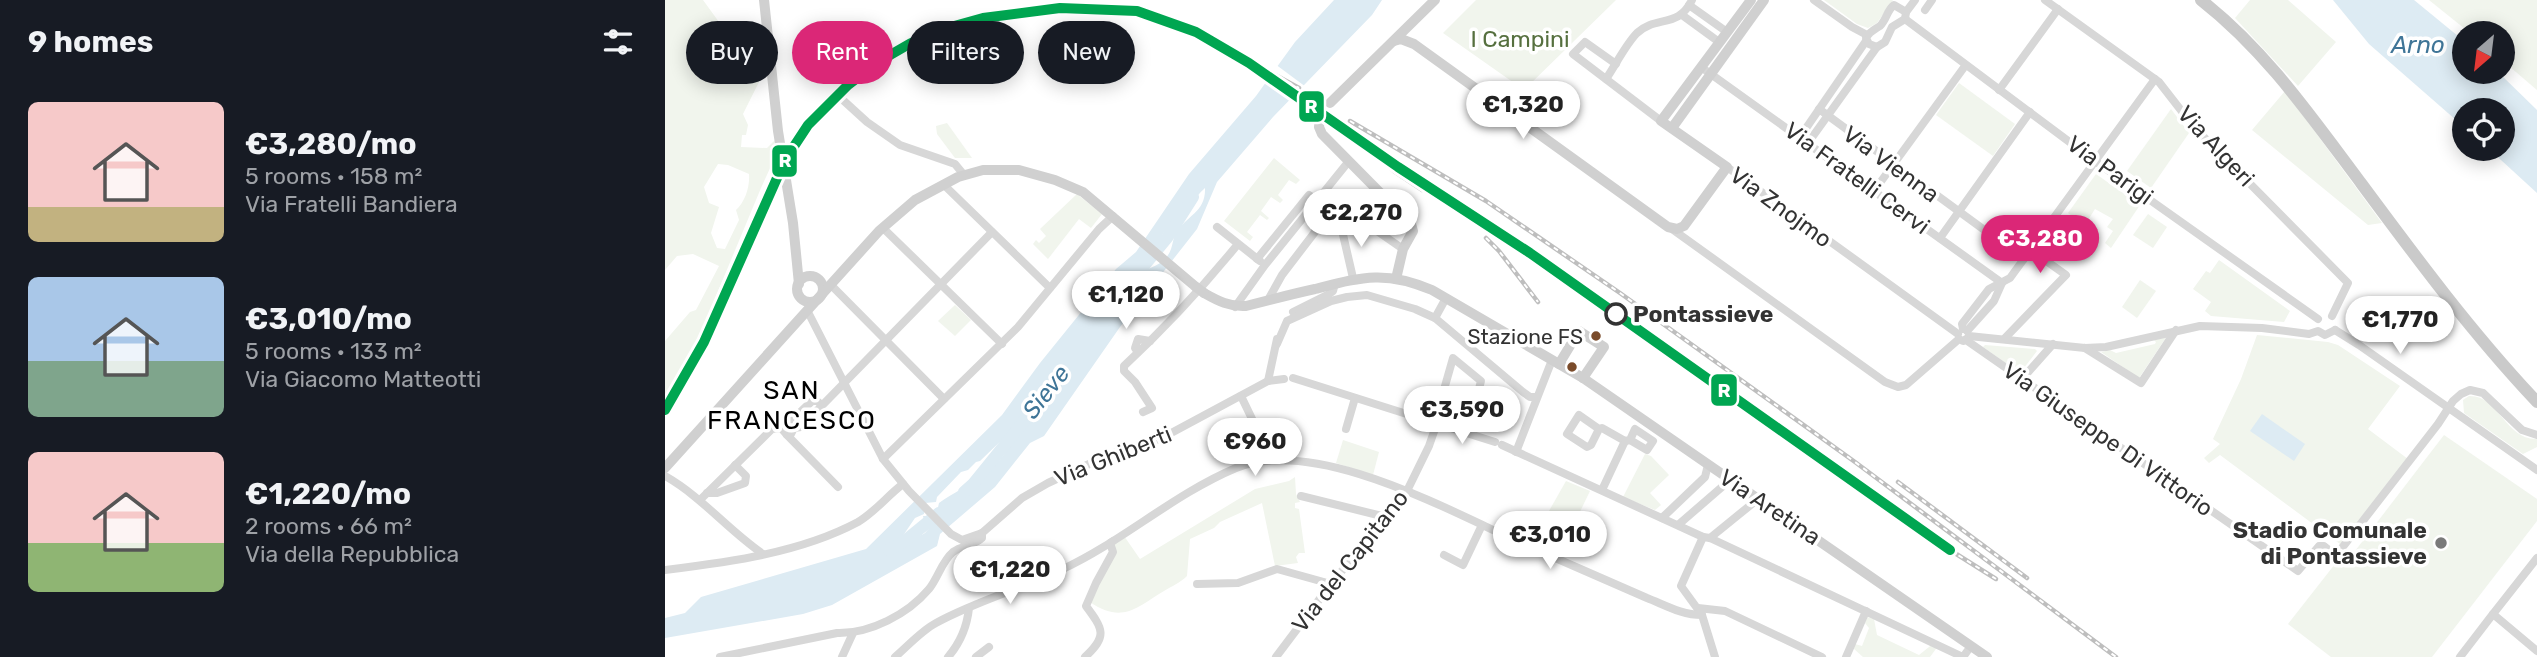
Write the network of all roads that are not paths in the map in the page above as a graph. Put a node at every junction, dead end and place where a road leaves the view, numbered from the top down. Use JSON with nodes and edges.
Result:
{"nodes":[{"id":1,"x":764,"y":0,"type":"edge"},
{"id":2,"x":1435,"y":0,"type":"edge"},
{"id":3,"x":1751,"y":0,"type":"edge"},
{"id":4,"x":1763,"y":0,"type":"edge"},
{"id":5,"x":1814,"y":0,"type":"edge"},
{"id":6,"x":1915,"y":0,"type":"edge"},
{"id":7,"x":1932,"y":0,"type":"edge"},
{"id":8,"x":2045,"y":0,"type":"edge"},
{"id":9,"x":2201,"y":0,"type":"edge"},
{"id":10,"x":1691,"y":3,"type":"edge"},
{"id":11,"x":1896,"y":3,"type":"edge"},
{"id":12,"x":2058,"y":9,"type":"junction"},
{"id":13,"x":1925,"y":10,"type":"dead end"},
{"id":14,"x":1682,"y":15,"type":"junction"},
{"id":15,"x":1905,"y":16,"type":"junction"},
{"id":16,"x":1418,"y":18,"type":"junction"},
{"id":17,"x":1727,"y":32,"type":"junction"},
{"id":18,"x":1867,"y":38,"type":"junction"},
{"id":19,"x":1394,"y":41,"type":"junction"},
{"id":20,"x":1719,"y":42,"type":"junction"},
{"id":21,"x":1414,"y":44,"type":"junction"},
{"id":22,"x":1877,"y":47,"type":"junction"},
{"id":23,"x":1616,"y":64,"type":"junction"},
{"id":24,"x":1849,"y":66,"type":"junction"},
{"id":25,"x":1965,"y":66,"type":"junction"},
{"id":26,"x":1701,"y":67,"type":"junction"},
{"id":27,"x":1859,"y":73,"type":"junction"},
{"id":28,"x":1711,"y":74,"type":"junction"},
{"id":29,"x":1606,"y":79,"type":"junction"},
{"id":30,"x":2157,"y":80,"type":"junction"},
{"id":31,"x":1999,"y":90,"type":"junction"},
{"id":32,"x":844,"y":101,"type":"dead end"},
{"id":33,"x":1330,"y":103,"type":"dead end"},
{"id":34,"x":1819,"y":109,"type":"junction"},
{"id":35,"x":2030,"y":112,"type":"junction"},
{"id":36,"x":1320,"y":116,"type":"dead end"},
{"id":37,"x":1828,"y":116,"type":"junction"},
{"id":38,"x":1661,"y":121,"type":"junction"},
{"id":39,"x":1672,"y":128,"type":"junction"},
{"id":40,"x":1800,"y":137,"type":"junction"},
{"id":41,"x":1808,"y":144,"type":"junction"},
{"id":42,"x":2095,"y":160,"type":"junction"},
{"id":43,"x":1349,"y":161,"type":"junction"},
{"id":44,"x":1893,"y":164,"type":"junction"},
{"id":45,"x":1727,"y":167,"type":"junction"},
{"id":46,"x":1341,"y":170,"type":"junction"},
{"id":47,"x":1358,"y":171,"type":"junction"},
{"id":48,"x":964,"y":175,"type":"junction"},
{"id":49,"x":944,"y":185,"type":"junction"},
{"id":50,"x":1874,"y":191,"type":"junction"},
{"id":51,"x":1316,"y":200,"type":"junction"},
{"id":52,"x":1958,"y":213,"type":"junction"},
{"id":53,"x":1116,"y":219,"type":"junction"},
{"id":54,"x":1341,"y":226,"type":"junction"},
{"id":55,"x":1684,"y":226,"type":"junction"},
{"id":56,"x":1217,"y":227,"type":"dead end"},
{"id":57,"x":1668,"y":227,"type":"junction"},
{"id":58,"x":883,"y":228,"type":"junction"},
{"id":59,"x":992,"y":232,"type":"junction"},
{"id":60,"x":1684,"y":238,"type":"junction"},
{"id":61,"x":1940,"y":238,"type":"junction"},
{"id":62,"x":1238,"y":244,"type":"junction"},
{"id":63,"x":1403,"y":249,"type":"junction"},
{"id":64,"x":2031,"y":250,"type":"junction"},
{"id":65,"x":795,"y":254,"type":"junction"},
{"id":66,"x":1257,"y":258,"type":"junction"},
{"id":67,"x":2024,"y":259,"type":"junction"},
{"id":68,"x":1265,"y":265,"type":"junction"},
{"id":69,"x":846,"y":267,"type":"junction"},
{"id":70,"x":1353,"y":278,"type":"junction"},
{"id":71,"x":815,"y":279,"type":"junction"},
{"id":72,"x":1396,"y":279,"type":"junction"},
{"id":73,"x":2002,"y":283,"type":"junction"},
{"id":74,"x":799,"y":284,"type":"junction"},
{"id":75,"x":1335,"y":284,"type":"junction"},
{"id":76,"x":831,"y":285,"type":"junction"},
{"id":77,"x":941,"y":285,"type":"junction"},
{"id":78,"x":1049,"y":288,"type":"junction"},
{"id":79,"x":821,"y":296,"type":"junction"},
{"id":80,"x":801,"y":298,"type":"junction"},
{"id":81,"x":1446,"y":298,"type":"junction"},
{"id":82,"x":1268,"y":300,"type":"junction"},
{"id":83,"x":1235,"y":307,"type":"junction"},
{"id":84,"x":808,"y":312,"type":"junction"},
{"id":85,"x":2332,"y":316,"type":"junction"},
{"id":86,"x":1435,"y":318,"type":"junction"},
{"id":87,"x":2318,"y":319,"type":"junction"},
{"id":88,"x":792,"y":330,"type":"junction"},
{"id":89,"x":2176,"y":330,"type":"junction"},
{"id":90,"x":2335,"y":330,"type":"junction"},
{"id":91,"x":2318,"y":331,"type":"junction"},
{"id":92,"x":1964,"y":335,"type":"junction"},
{"id":93,"x":2005,"y":338,"type":"junction"},
{"id":94,"x":886,"y":342,"type":"junction"},
{"id":95,"x":1002,"y":344,"type":"junction"},
{"id":96,"x":1277,"y":344,"type":"junction"},
{"id":97,"x":2053,"y":344,"type":"junction"},
{"id":98,"x":2085,"y":348,"type":"junction"},
{"id":99,"x":1556,"y":362,"type":"junction"},
{"id":100,"x":1583,"y":379,"type":"junction"},
{"id":101,"x":2022,"y":379,"type":"junction"},
{"id":102,"x":1268,"y":381,"type":"junction"},
{"id":103,"x":845,"y":383,"type":"junction"},
{"id":104,"x":1241,"y":396,"type":"junction"},
{"id":105,"x":1477,"y":396,"type":"dead end"},
{"id":106,"x":1536,"y":397,"type":"junction"},
{"id":107,"x":1356,"y":398,"type":"junction"},
{"id":108,"x":944,"y":399,"type":"junction"},
{"id":109,"x":1441,"y":400,"type":"tunnel mouth"},
{"id":110,"x":2537,"y":402,"type":"edge"},
{"id":111,"x":2448,"y":408,"type":"junction"},
{"id":112,"x":1143,"y":412,"type":"dead end"},
{"id":113,"x":1435,"y":421,"type":"junction"},
{"id":114,"x":1254,"y":423,"type":"dead end"},
{"id":115,"x":1346,"y":429,"type":"dead end"},
{"id":116,"x":1599,"y":429,"type":"dead end"},
{"id":117,"x":784,"y":432,"type":"junction"},
{"id":118,"x":2537,"y":435,"type":"edge"},
{"id":119,"x":1516,"y":452,"type":"junction"},
{"id":120,"x":883,"y":459,"type":"junction"},
{"id":121,"x":1708,"y":465,"type":"junction"},
{"id":122,"x":735,"y":466,"type":"junction"},
{"id":123,"x":665,"y":468,"type":"edge"},
{"id":124,"x":2537,"y":470,"type":"edge"},
{"id":125,"x":665,"y":476,"type":"edge"},
{"id":126,"x":1730,"y":480,"type":"junction"},
{"id":127,"x":838,"y":486,"type":"dead end"},
{"id":128,"x":906,"y":488,"type":"junction"},
{"id":129,"x":1408,"y":491,"type":"junction"},
{"id":130,"x":1602,"y":491,"type":"junction"},
{"id":131,"x":704,"y":496,"type":"junction"},
{"id":132,"x":1301,"y":496,"type":"dead end"},
{"id":133,"x":1758,"y":499,"type":"junction"},
{"id":134,"x":1688,"y":516,"type":"junction"},
{"id":135,"x":1386,"y":517,"type":"junction"},
{"id":136,"x":1662,"y":517,"type":"junction"},
{"id":137,"x":1482,"y":525,"type":"junction"},
{"id":138,"x":1678,"y":525,"type":"junction"},
{"id":139,"x":982,"y":533,"type":"junction"},
{"id":140,"x":1706,"y":537,"type":"junction"},
{"id":141,"x":1113,"y":541,"type":"junction"},
{"id":142,"x":763,"y":554,"type":"junction"},
{"id":143,"x":1444,"y":555,"type":"dead end"},
{"id":144,"x":2537,"y":558,"type":"edge"},
{"id":145,"x":665,"y":570,"type":"edge"},
{"id":146,"x":1197,"y":584,"type":"dead end"},
{"id":147,"x":1331,"y":584,"type":"junction"},
{"id":148,"x":969,"y":608,"type":"junction"},
{"id":149,"x":1866,"y":611,"type":"junction"},
{"id":150,"x":1700,"y":612,"type":"junction"},
{"id":151,"x":2493,"y":614,"type":"junction"},
{"id":152,"x":853,"y":633,"type":"junction"},
{"id":153,"x":1971,"y":646,"type":"junction"},
{"id":154,"x":989,"y":647,"type":"dead end"},
{"id":155,"x":2537,"y":651,"type":"edge"},
{"id":156,"x":739,"y":655,"type":"edge"},
{"id":157,"x":720,"y":657,"type":"edge"},
{"id":158,"x":842,"y":657,"type":"edge"},
{"id":159,"x":895,"y":657,"type":"edge"},
{"id":160,"x":948,"y":657,"type":"edge"},
{"id":161,"x":976,"y":657,"type":"edge"},
{"id":162,"x":1085,"y":657,"type":"edge"},
{"id":163,"x":1276,"y":657,"type":"edge"},
{"id":164,"x":1715,"y":657,"type":"edge"},
{"id":165,"x":1822,"y":657,"type":"edge"},
{"id":166,"x":1846,"y":657,"type":"edge"},
{"id":167,"x":1987,"y":657,"type":"edge"},
{"id":168,"x":2460,"y":657,"type":"edge"}],
"edges":[{"from":1,"to":65,"type":"street"},
{"from":2,"to":16,"type":"street"},
{"from":3,"to":17,"type":"street"},
{"from":4,"to":28,"type":"street"},
{"from":5,"to":18,"type":"street"},
{"from":6,"to":15,"type":"street"},
{"from":7,"to":13,"type":"street"},
{"from":8,"to":12,"type":"street","name":"Via Algeri"},
{"from":9,"to":110,"type":"main road"},
{"from":10,"to":14,"type":"street"},
{"from":10,"to":17,"type":"street"},
{"from":11,"to":15,"type":"street","name":"Via Parigi"},
{"from":11,"to":18,"type":"street"},
{"from":12,"to":30,"type":"street","name":"Via Algeri"},
{"from":12,"to":31,"type":"street"},
{"from":14,"to":20,"type":"street"},
{"from":14,"to":23,"type":"street"},
{"from":15,"to":22,"type":"street"},
{"from":15,"to":25,"type":"street","name":"Via Parigi"},
{"from":16,"to":19,"type":"street"},
{"from":16,"to":21,"type":"street"},
{"from":17,"to":20,"type":"street"},
{"from":18,"to":22,"type":"street"},
{"from":18,"to":24,"type":"street"},
{"from":19,"to":21,"type":"street"},
{"from":19,"to":33,"type":"street"},
{"from":20,"to":26,"type":"street"},
{"from":21,"to":57,"type":"street"},
{"from":22,"to":27,"type":"street"},
{"from":23,"to":29,"type":"street"},
{"from":23,"to":29,"type":"street","name":"Via Znojmo"},
{"from":24,"to":27,"type":"street"},
{"from":24,"to":34,"type":"street"},
{"from":25,"to":31,"type":"street","name":"Via Parigi"},
{"from":25,"to":44,"type":"street"},
{"from":26,"to":28,"type":"street","name":"Via Fratelli Cervi"},
{"from":26,"to":38,"type":"street"},
{"from":27,"to":37,"type":"street"},
{"from":28,"to":39,"type":"street"},
{"from":28,"to":40,"type":"street","name":"Via Fratelli Cervi"},
{"from":29,"to":38,"type":"street","name":"Via Znojmo"},
{"from":30,"to":42,"type":"street"},
{"from":30,"to":85,"type":"street","name":"Via Algeri"},
{"from":31,"to":35,"type":"street","name":"Via Parigi"},
{"from":32,"to":48,"type":"street"},
{"from":34,"to":37,"type":"street","name":"Via Vienna"},
{"from":34,"to":40,"type":"street"},
{"from":35,"to":42,"type":"street","name":"Via Parigi"},
{"from":35,"to":52,"type":"street"},
{"from":36,"to":43,"type":"street"},
{"from":37,"to":41,"type":"street"},
{"from":37,"to":44,"type":"street","name":"Via Vienna"},
{"from":38,"to":39,"type":"street","name":"Via Znojmo"},
{"from":39,"to":45,"type":"street","name":"Via Znojmo"},
{"from":40,"to":41,"type":"street","name":"Via Fratelli Cervi"},
{"from":41,"to":50,"type":"street","name":"Via Fratelli Cervi"},
{"from":42,"to":64,"type":"street"},
{"from":42,"to":87,"type":"street","name":"Via Parigi"},
{"from":43,"to":46,"type":"street"},
{"from":43,"to":47,"type":"street"},
{"from":44,"to":50,"type":"street"},
{"from":44,"to":52,"type":"street","name":"Via Vienna"},
{"from":45,"to":55,"type":"street"},
{"from":45,"to":92,"type":"street","name":"Via Znojmo"},
{"from":46,"to":47,"type":"street"},
{"from":46,"to":51,"type":"street"},
{"from":47,"to":63,"type":"street"},
{"from":48,"to":49,"type":"street"},
{"from":48,"to":53,"type":"street"},
{"from":49,"to":58,"type":"street"},
{"from":49,"to":59,"type":"street"},
{"from":50,"to":61,"type":"street","name":"Via Fratelli Cervi"},
{"from":51,"to":66,"type":"street"},
{"from":51,"to":68,"type":"street"},
{"from":52,"to":61,"type":"street"},
{"from":52,"to":67,"type":"street","name":"Via Vienna"},
{"from":53,"to":78,"type":"street"},
{"from":53,"to":83,"type":"street"},
{"from":54,"to":63,"type":"street"},
{"from":54,"to":70,"type":"street"},
{"from":54,"to":82,"type":"street"},
{"from":55,"to":57,"type":"street"},
{"from":55,"to":60,"type":"street"},
{"from":56,"to":62,"type":"street"},
{"from":57,"to":60,"type":"street"},
{"from":58,"to":69,"type":"street"},
{"from":58,"to":77,"type":"street"},
{"from":59,"to":77,"type":"street"},
{"from":59,"to":78,"type":"street"},
{"from":60,"to":92,"type":"street"},
{"from":61,"to":73,"type":"street","name":"Via Fratelli Cervi"},
{"from":62,"to":66,"type":"street"},
{"from":62,"to":112,"type":"street"},
{"from":63,"to":72,"type":"street"},
{"from":64,"to":67,"type":"street"},
{"from":64,"to":93,"type":"street"},
{"from":65,"to":71,"type":"street"},
{"from":65,"to":74,"type":"street"},
{"from":66,"to":68,"type":"street"},
{"from":67,"to":73,"type":"street"},
{"from":68,"to":83,"type":"street"},
{"from":69,"to":71,"type":"street"},
{"from":69,"to":76,"type":"street"},
{"from":70,"to":72,"type":"street","name":"Via Aretina"},
{"from":70,"to":75,"type":"street","name":"Via Aretina"},
{"from":71,"to":74,"type":"street"},
{"from":71,"to":79,"type":"street"},
{"from":72,"to":81,"type":"street","name":"Via Aretina"},
{"from":73,"to":92,"type":"street"},
{"from":74,"to":80,"type":"street"},
{"from":75,"to":82,"type":"street","name":"Via Aretina"},
{"from":75,"to":96,"type":"street"},
{"from":76,"to":79,"type":"street"},
{"from":76,"to":94,"type":"street"},
{"from":77,"to":94,"type":"street"},
{"from":77,"to":95,"type":"street"},
{"from":78,"to":95,"type":"street"},
{"from":79,"to":80,"type":"street"},
{"from":79,"to":84,"type":"street"},
{"from":80,"to":84,"type":"street"},
{"from":80,"to":88,"type":"street"},
{"from":81,"to":86,"type":"street"},
{"from":81,"to":99,"type":"street","name":"Via Aretina"},
{"from":82,"to":83,"type":"street","name":"Via Aretina"},
{"from":84,"to":88,"type":"street"},
{"from":84,"to":103,"type":"street"},
{"from":85,"to":87,"type":"street"},
{"from":85,"to":90,"type":"street"},
{"from":86,"to":96,"type":"street"},
{"from":86,"to":106,"type":"street"},
{"from":87,"to":91,"type":"street"},
{"from":88,"to":123,"type":"street"},
{"from":89,"to":91,"type":"street"},
{"from":89,"to":98,"type":"street"},
{"from":89,"to":98,"type":"street"},
{"from":90,"to":91,"type":"street"},
{"from":90,"to":111,"type":"street"},
{"from":92,"to":93,"type":"street"},
{"from":92,"to":101,"type":"street","name":"Via Giuseppe Di Vittorio"},
{"from":93,"to":97,"type":"street"},
{"from":94,"to":103,"type":"street"},
{"from":94,"to":108,"type":"street"},
{"from":95,"to":108,"type":"street"},
{"from":96,"to":102,"type":"street"},
{"from":97,"to":98,"type":"street"},
{"from":97,"to":101,"type":"street"},
{"from":99,"to":100,"type":"street","name":"Via Aretina"},
{"from":99,"to":100,"type":"street"},
{"from":99,"to":106,"type":"street"},
{"from":100,"to":121,"type":"street","name":"Via Aretina"},
{"from":101,"to":111,"type":"street","name":"Via Giuseppe Di Vittorio"},
{"from":102,"to":104,"type":"street","name":"Via Ghiberti"},
{"from":102,"to":107,"type":"street","name":"Via Ghiberti"},
{"from":103,"to":117,"type":"street"},
{"from":103,"to":120,"type":"street"},
{"from":104,"to":114,"type":"street"},
{"from":104,"to":139,"type":"street","name":"Via Ghiberti"},
{"from":105,"to":109,"type":"street"},
{"from":106,"to":119,"type":"street"},
{"from":107,"to":113,"type":"street"},
{"from":107,"to":115,"type":"street"},
{"from":108,"to":120,"type":"street"},
{"from":111,"to":118,"type":"street"},
{"from":111,"to":124,"type":"street"},
{"from":113,"to":119,"type":"street"},
{"from":113,"to":129,"type":"street","name":"Via del Capitano"},
{"from":116,"to":130,"type":"street"},
{"from":117,"to":122,"type":"street"},
{"from":117,"to":127,"type":"street"},
{"from":119,"to":130,"type":"street"},
{"from":120,"to":128,"type":"street"},
{"from":121,"to":126,"type":"street","name":"Via Aretina"},
{"from":121,"to":136,"type":"street"},
{"from":122,"to":131,"type":"street"},
{"from":122,"to":131,"type":"street"},
{"from":125,"to":131,"type":"street"},
{"from":126,"to":133,"type":"street","name":"Via Aretina"},
{"from":126,"to":134,"type":"street"},
{"from":128,"to":139,"type":"street"},
{"from":128,"to":142,"type":"street"},
{"from":129,"to":135,"type":"street","name":"Via del Capitano"},
{"from":129,"to":137,"type":"street"},
{"from":129,"to":141,"type":"street"},
{"from":130,"to":136,"type":"street"},
{"from":131,"to":142,"type":"street"},
{"from":132,"to":135,"type":"street"},
{"from":133,"to":140,"type":"street"},
{"from":133,"to":153,"type":"street","name":"Via Aretina"},
{"from":134,"to":138,"type":"street"},
{"from":134,"to":140,"type":"street"},
{"from":135,"to":147,"type":"street","name":"Via del Capitano"},
{"from":136,"to":138,"type":"street"},
{"from":137,"to":143,"type":"street"},
{"from":137,"to":150,"type":"street"},
{"from":138,"to":140,"type":"street"},
{"from":139,"to":152,"type":"street","name":"Via Ghiberti"},
{"from":140,"to":149,"type":"street"},
{"from":140,"to":150,"type":"street"},
{"from":141,"to":148,"type":"street"},
{"from":141,"to":162,"type":"street"},
{"from":142,"to":145,"type":"street"},
{"from":144,"to":151,"type":"street"},
{"from":146,"to":147,"type":"street"},
{"from":147,"to":163,"type":"street","name":"Via del Capitano"},
{"from":148,"to":159,"type":"street"},
{"from":148,"to":160,"type":"street"},
{"from":149,"to":153,"type":"street"},
{"from":149,"to":166,"type":"street"},
{"from":150,"to":164,"type":"street"},
{"from":150,"to":165,"type":"street"},
{"from":151,"to":155,"type":"street"},
{"from":151,"to":168,"type":"street"},
{"from":152,"to":156,"type":"street","name":"Via Ghiberti"},
{"from":152,"to":158,"type":"street"},
{"from":153,"to":167,"type":"street","name":"Via Aretina"},
{"from":154,"to":161,"type":"street"},
{"from":156,"to":157,"type":"street","name":"Via Ghiberti"}]}
